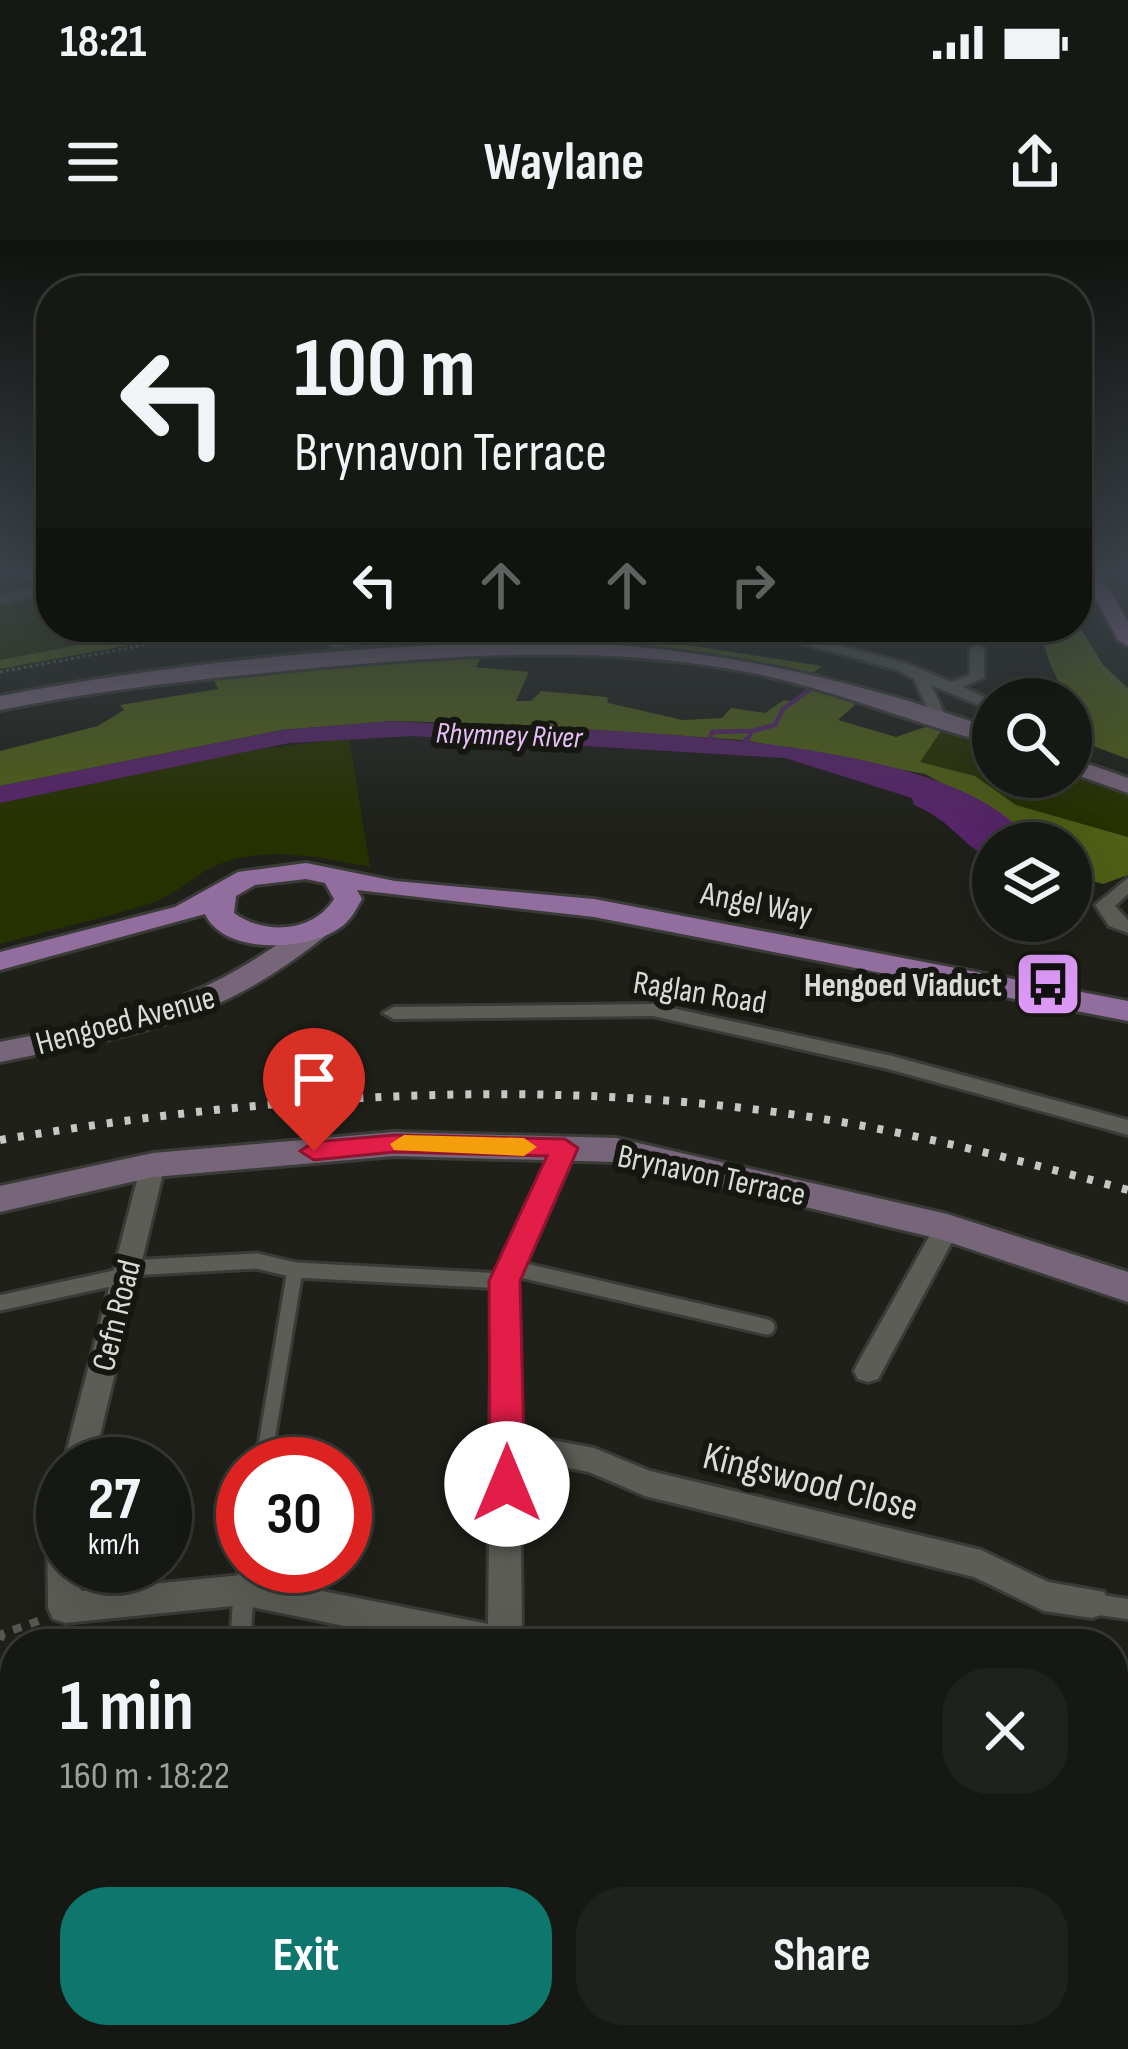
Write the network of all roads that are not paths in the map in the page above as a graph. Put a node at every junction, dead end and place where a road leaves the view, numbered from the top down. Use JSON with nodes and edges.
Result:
{"nodes":[{"id":1,"x":359,"y":657,"type":"edge"},
{"id":2,"x":696,"y":657,"type":"edge"},
{"id":3,"x":869,"y":657,"type":"edge"},
{"id":4,"x":977,"y":657,"type":"edge"},
{"id":5,"x":920,"y":677,"type":"junction"},
{"id":6,"x":951,"y":687,"type":"junction"},
{"id":7,"x":972,"y":697,"type":"edge"},
{"id":8,"x":0,"y":703,"type":"edge"},
{"id":9,"x":938,"y":717,"type":"junction"},
{"id":10,"x":972,"y":729,"type":"edge"},
{"id":11,"x":1092,"y":773,"type":"edge"},
{"id":12,"x":1128,"y":786,"type":"edge"},
{"id":13,"x":337,"y":880,"type":"junction"},
{"id":14,"x":1125,"y":885,"type":"edge"},
{"id":15,"x":222,"y":896,"type":"junction"},
{"id":16,"x":465,"y":897,"type":"junction"},
{"id":17,"x":327,"y":923,"type":"junction"},
{"id":18,"x":1128,"y":927,"type":"edge"},
{"id":19,"x":125,"y":931,"type":"junction"},
{"id":20,"x":248,"y":932,"type":"junction"},
{"id":21,"x":0,"y":961,"type":"edge"},
{"id":22,"x":248,"y":980,"type":"junction"},
{"id":23,"x":394,"y":1012,"type":"dead end"},
{"id":24,"x":1128,"y":1014,"type":"edge"},
{"id":25,"x":0,"y":1052,"type":"edge"},
{"id":26,"x":1128,"y":1128,"type":"edge"},
{"id":27,"x":565,"y":1148,"type":"junction"},
{"id":28,"x":153,"y":1166,"type":"junction"},
{"id":29,"x":0,"y":1199,"type":"edge"},
{"id":30,"x":946,"y":1227,"type":"junction"},
{"id":31,"x":295,"y":1270,"type":"junction"},
{"id":32,"x":125,"y":1272,"type":"junction"},
{"id":33,"x":508,"y":1274,"type":"junction"},
{"id":34,"x":1128,"y":1287,"type":"edge"},
{"id":35,"x":0,"y":1303,"type":"edge"},
{"id":36,"x":767,"y":1327,"type":"dead end"},
{"id":37,"x":868,"y":1371,"type":"dead end"},
{"id":38,"x":85,"y":1437,"type":"edge"},
{"id":39,"x":267,"y":1437,"type":"edge"},
{"id":40,"x":508,"y":1444,"type":"junction"},
{"id":41,"x":65,"y":1593,"type":"edge"},
{"id":42,"x":154,"y":1593,"type":"edge"},
{"id":43,"x":243,"y":1593,"type":"edge"},
{"id":44,"x":304,"y":1593,"type":"edge"},
{"id":45,"x":1092,"y":1604,"type":"joint"},
{"id":46,"x":1128,"y":1609,"type":"edge"},
{"id":47,"x":241,"y":1629,"type":"edge"},
{"id":48,"x":447,"y":1629,"type":"edge"},
{"id":49,"x":507,"y":1629,"type":"edge"}],
"edges":[{"from":1,"to":8,"type":"main road"},
{"from":2,"to":9,"type":"main road"},
{"from":3,"to":5,"type":"street"},
{"from":4,"to":6,"type":"street"},
{"from":5,"to":6,"type":"street"},
{"from":5,"to":9,"type":"street"},
{"from":6,"to":7,"type":"street"},
{"from":9,"to":10,"type":"main road"},
{"from":11,"to":12,"type":"main road"},
{"from":13,"to":15,"type":"main road","name":"Angel Way"},
{"from":13,"to":16,"type":"main road","name":"Angel Way"},
{"from":13,"to":17,"type":"main road"},
{"from":14,"to":18,"type":"street"},
{"from":15,"to":19,"type":"main road","name":"Angel Way"},
{"from":15,"to":20,"type":"main road"},
{"from":16,"to":17,"type":"main road","name":"Angel Way"},
{"from":16,"to":24,"type":"main road","name":"Angel Way"},
{"from":17,"to":20,"type":"main road","name":"Angel Way"},
{"from":17,"to":22,"type":"main road","name":"Hengoed Avenue"},
{"from":19,"to":20,"type":"main road","name":"Angel Way"},
{"from":19,"to":21,"type":"main road"},
{"from":20,"to":22,"type":"main road","name":"Hengoed Avenue"},
{"from":22,"to":25,"type":"main road","name":"Hengoed Avenue"},
{"from":23,"to":26,"type":"street","name":"Raglan Road"},
{"from":27,"to":28,"type":"main road","name":"Brynavon Terrace"},
{"from":27,"to":30,"type":"main road","name":"Brynavon Terrace"},
{"from":27,"to":33,"type":"street"},
{"from":28,"to":29,"type":"main road","name":"Brynavon Terrace"},
{"from":28,"to":32,"type":"street","name":"Cefn Road"},
{"from":30,"to":34,"type":"main road","name":"Brynavon Terrace"},
{"from":30,"to":37,"type":"street"},
{"from":31,"to":32,"type":"lane"},
{"from":31,"to":33,"type":"lane"},
{"from":31,"to":39,"type":"lane"},
{"from":32,"to":35,"type":"lane"},
{"from":32,"to":38,"type":"street","name":"Cefn Road"},
{"from":33,"to":36,"type":"lane"},
{"from":33,"to":40,"type":"street"},
{"from":40,"to":45,"type":"street","name":"Kingswood Close"},
{"from":40,"to":49,"type":"street"},
{"from":41,"to":42,"type":"street"},
{"from":43,"to":47,"type":"lane"},
{"from":44,"to":48,"type":"street"},
{"from":45,"to":46,"type":"lane"}]}
